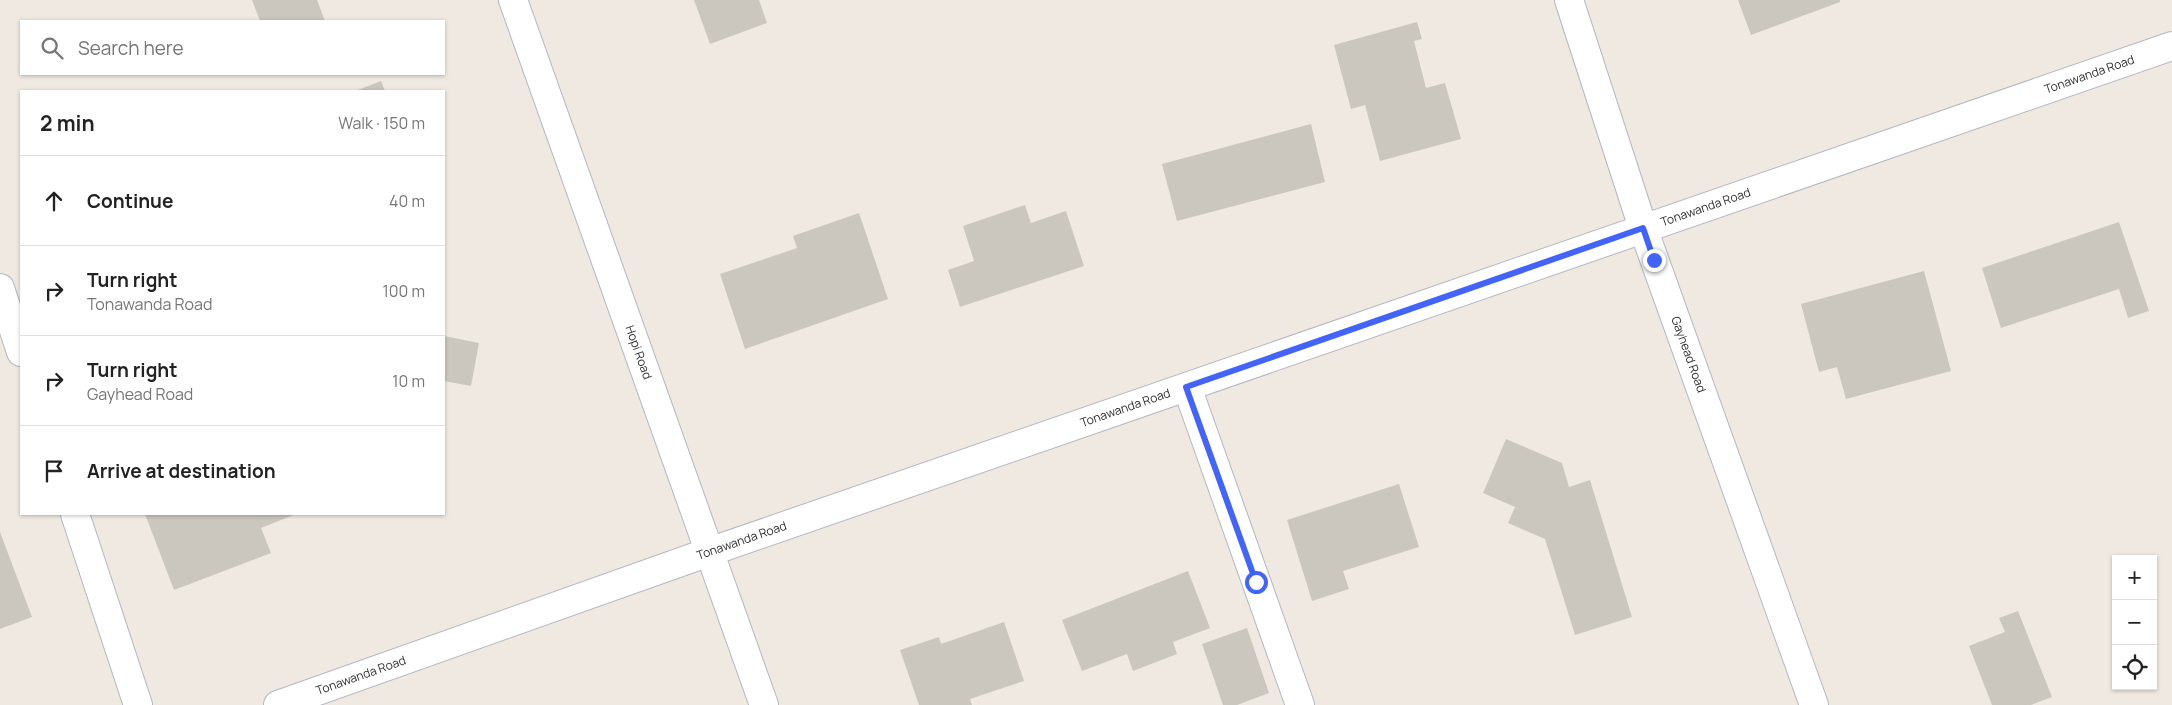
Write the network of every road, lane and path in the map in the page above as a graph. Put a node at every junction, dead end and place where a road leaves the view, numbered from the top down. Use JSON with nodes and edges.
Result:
{"nodes":[{"id":1,"x":513,"y":0,"type":"edge"},
{"id":2,"x":1569,"y":0,"type":"edge"},
{"id":3,"x":2172,"y":46,"type":"edge"},
{"id":4,"x":1643,"y":228,"type":"junction"},
{"id":5,"x":0,"y":288,"type":"edge"},
{"id":6,"x":20,"y":349,"type":"edge"},
{"id":7,"x":1186,"y":387,"type":"junction"},
{"id":8,"x":75,"y":515,"type":"edge"},
{"id":9,"x":709,"y":552,"type":"junction"},
{"id":10,"x":138,"y":705,"type":"edge"},
{"id":11,"x":278,"y":705,"type":"edge"},
{"id":12,"x":764,"y":705,"type":"edge"},
{"id":13,"x":1300,"y":705,"type":"edge"},
{"id":14,"x":1814,"y":705,"type":"edge"}],
"edges":[{"from":1,"to":9,"type":"street","name":"Hopi Road"},
{"from":2,"to":4,"type":"street","name":"Gayhead Road"},
{"from":3,"to":4,"type":"street","name":"Tonawanda Road"},
{"from":4,"to":7,"type":"street","name":"Tonawanda Road"},
{"from":4,"to":14,"type":"street","name":"Gayhead Road"},
{"from":5,"to":6,"type":"street"},
{"from":7,"to":9,"type":"street","name":"Tonawanda Road"},
{"from":7,"to":13,"type":"street"},
{"from":8,"to":10,"type":"street"},
{"from":9,"to":11,"type":"street","name":"Tonawanda Road"},
{"from":9,"to":12,"type":"street","name":"Hopi Road"}]}
